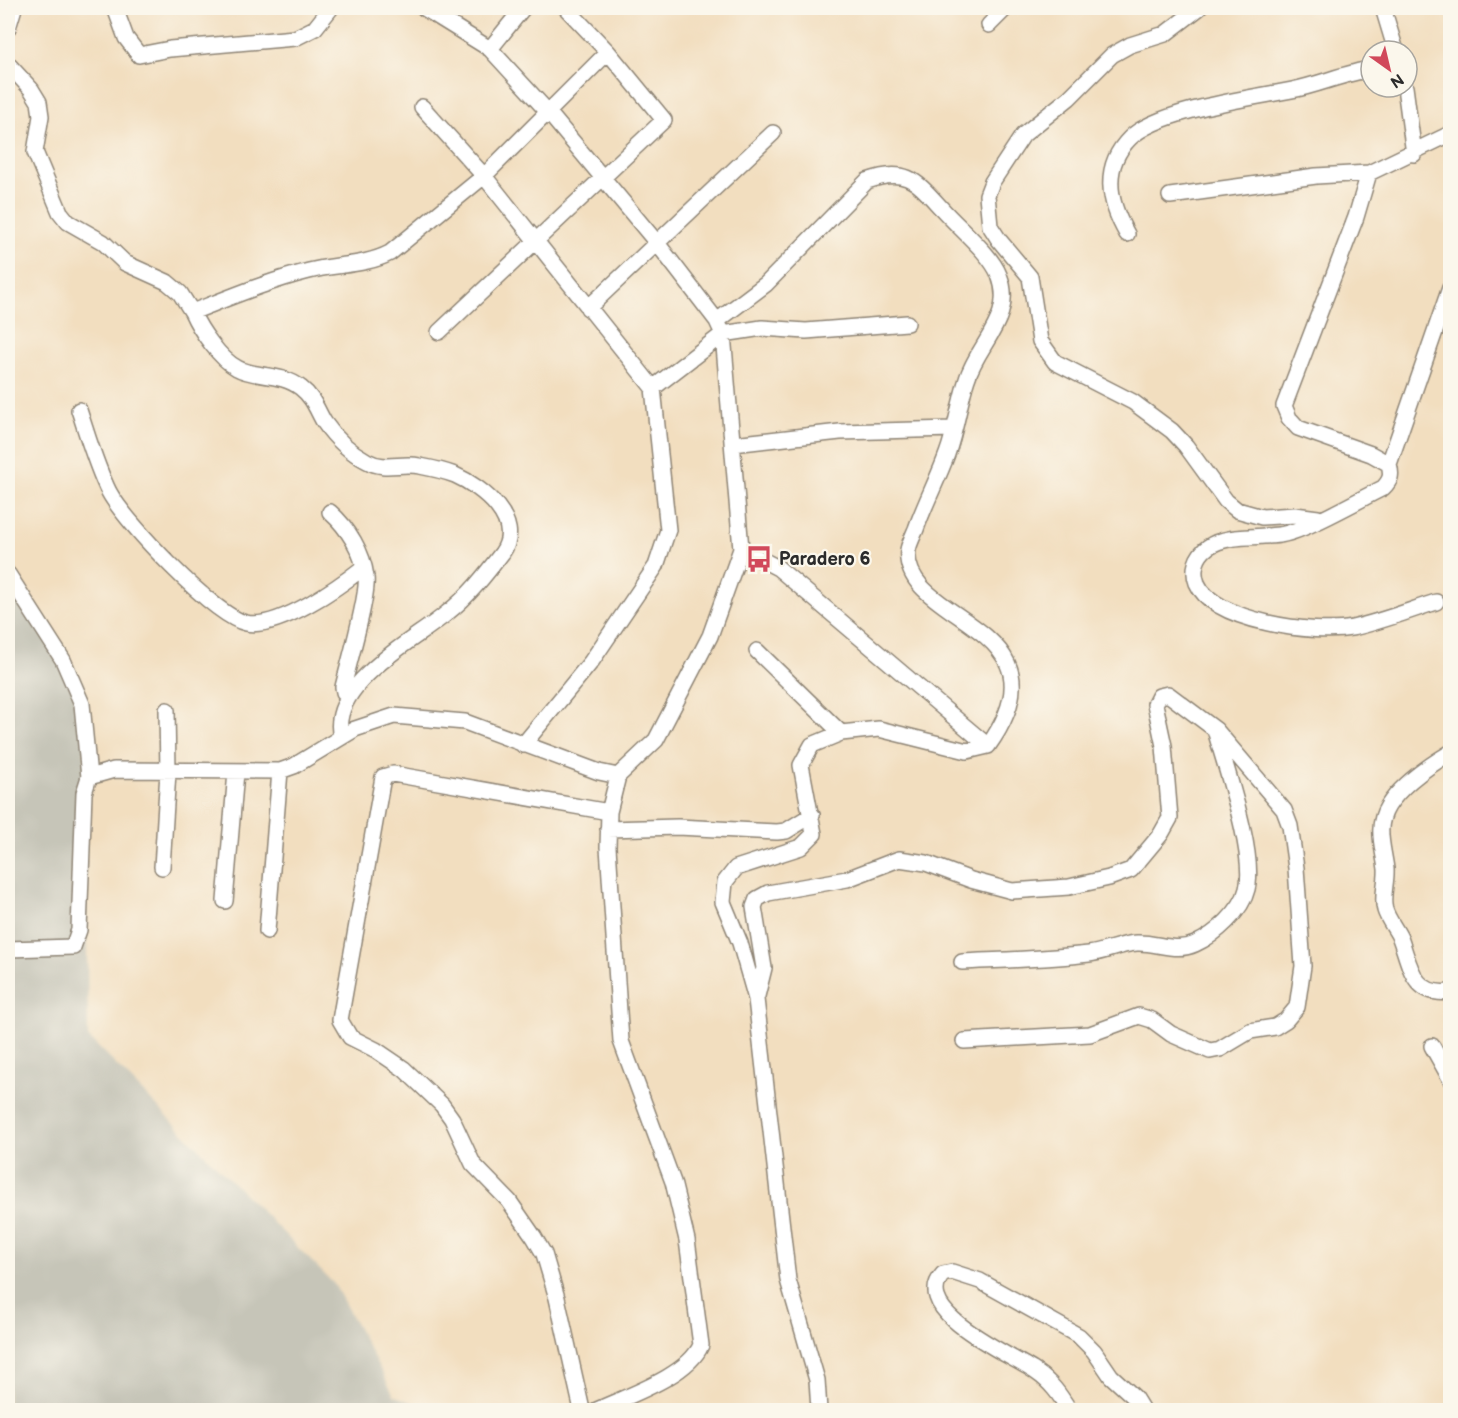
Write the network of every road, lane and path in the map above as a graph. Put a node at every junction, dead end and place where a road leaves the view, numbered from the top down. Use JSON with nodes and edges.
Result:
{"nodes":[{"id":1,"x":14,"y":8,"type":"edge"},
{"id":2,"x":116,"y":8,"type":"edge"},
{"id":3,"x":331,"y":8,"type":"edge"},
{"id":4,"x":424,"y":8,"type":"edge"},
{"id":5,"x":523,"y":8,"type":"edge"},
{"id":6,"x":566,"y":8,"type":"edge"},
{"id":7,"x":1006,"y":8,"type":"edge"},
{"id":8,"x":1199,"y":8,"type":"edge"},
{"id":9,"x":1383,"y":8,"type":"edge"},
{"id":10,"x":989,"y":25,"type":"dead end"},
{"id":11,"x":8,"y":28,"type":"edge"},
{"id":12,"x":1392,"y":39,"type":"edge"},
{"id":13,"x":490,"y":49,"type":"junction"},
{"id":14,"x":608,"y":52,"type":"junction"},
{"id":15,"x":8,"y":64,"type":"edge"},
{"id":16,"x":1359,"y":73,"type":"edge"},
{"id":17,"x":1407,"y":99,"type":"edge"},
{"id":18,"x":422,"y":107,"type":"dead end"},
{"id":19,"x":548,"y":112,"type":"junction"},
{"id":20,"x":773,"y":133,"type":"dead end"},
{"id":21,"x":1450,"y":134,"type":"edge"},
{"id":22,"x":1414,"y":154,"type":"junction"},
{"id":23,"x":1369,"y":173,"type":"junction"},
{"id":24,"x":484,"y":176,"type":"junction"},
{"id":25,"x":603,"y":178,"type":"junction"},
{"id":26,"x":1170,"y":196,"type":"dead end"},
{"id":27,"x":1127,"y":234,"type":"dead end"},
{"id":28,"x":535,"y":241,"type":"junction"},
{"id":29,"x":657,"y":243,"type":"junction"},
{"id":30,"x":1450,"y":288,"type":"edge"},
{"id":31,"x":588,"y":308,"type":"junction"},
{"id":32,"x":192,"y":312,"type":"junction"},
{"id":33,"x":907,"y":323,"type":"dead end"},
{"id":34,"x":720,"y":328,"type":"junction"},
{"id":35,"x":440,"y":332,"type":"dead end"},
{"id":36,"x":653,"y":388,"type":"junction"},
{"id":37,"x":79,"y":410,"type":"dead end"},
{"id":38,"x":953,"y":429,"type":"junction"},
{"id":39,"x":733,"y":444,"type":"junction"},
{"id":40,"x":1389,"y":464,"type":"junction"},
{"id":41,"x":330,"y":512,"type":"dead end"},
{"id":42,"x":1320,"y":518,"type":"junction"},
{"id":43,"x":741,"y":549,"type":"junction"},
{"id":44,"x":364,"y":567,"type":"junction"},
{"id":45,"x":8,"y":574,"type":"edge"},
{"id":46,"x":1436,"y":602,"type":"dead end"},
{"id":47,"x":757,"y":651,"type":"dead end"},
{"id":48,"x":350,"y":694,"type":"junction"},
{"id":49,"x":167,"y":710,"type":"dead end"},
{"id":50,"x":1216,"y":730,"type":"junction"},
{"id":51,"x":841,"y":733,"type":"junction"},
{"id":52,"x":341,"y":737,"type":"junction"},
{"id":53,"x":524,"y":745,"type":"junction"},
{"id":54,"x":988,"y":746,"type":"junction"},
{"id":55,"x":1450,"y":753,"type":"edge"},
{"id":56,"x":279,"y":771,"type":"junction"},
{"id":57,"x":168,"y":772,"type":"junction"},
{"id":58,"x":236,"y":772,"type":"junction"},
{"id":59,"x":618,"y":776,"type":"junction"},
{"id":60,"x":89,"y":777,"type":"junction"},
{"id":61,"x":609,"y":812,"type":"junction"},
{"id":62,"x":812,"y":815,"type":"junction"},
{"id":63,"x":608,"y":829,"type":"junction"},
{"id":64,"x":162,"y":867,"type":"dead end"},
{"id":65,"x":225,"y":901,"type":"dead end"},
{"id":66,"x":267,"y":931,"type":"dead end"},
{"id":67,"x":8,"y":950,"type":"edge"},
{"id":68,"x":962,"y":962,"type":"dead end"},
{"id":69,"x":1450,"y":992,"type":"edge"},
{"id":70,"x":756,"y":999,"type":"junction"},
{"id":71,"x":964,"y":1041,"type":"dead end"},
{"id":72,"x":1432,"y":1046,"type":"dead end"},
{"id":73,"x":1450,"y":1078,"type":"edge"},
{"id":74,"x":582,"y":1410,"type":"edge"},
{"id":75,"x":597,"y":1410,"type":"edge"},
{"id":76,"x":819,"y":1410,"type":"edge"},
{"id":77,"x":1069,"y":1410,"type":"edge"},
{"id":78,"x":1142,"y":1410,"type":"edge"}],
"edges":[{"from":1,"to":11,"type":"street"},
{"from":2,"to":3,"type":"street"},
{"from":4,"to":13,"type":"street"},
{"from":5,"to":13,"type":"street"},
{"from":6,"to":14,"type":"street"},
{"from":7,"to":10,"type":"street"},
{"from":8,"to":42,"type":"street"},
{"from":9,"to":12,"type":"street"},
{"from":13,"to":19,"type":"street"},
{"from":14,"to":19,"type":"street"},
{"from":14,"to":25,"type":"street"},
{"from":15,"to":32,"type":"street"},
{"from":16,"to":27,"type":"street"},
{"from":17,"to":22,"type":"street"},
{"from":18,"to":24,"type":"street"},
{"from":19,"to":24,"type":"street"},
{"from":19,"to":25,"type":"street"},
{"from":20,"to":29,"type":"street"},
{"from":21,"to":22,"type":"street"},
{"from":22,"to":23,"type":"street"},
{"from":23,"to":26,"type":"street"},
{"from":23,"to":40,"type":"street"},
{"from":24,"to":28,"type":"street"},
{"from":24,"to":32,"type":"street"},
{"from":25,"to":28,"type":"street"},
{"from":25,"to":29,"type":"street"},
{"from":28,"to":31,"type":"street"},
{"from":28,"to":35,"type":"street"},
{"from":29,"to":31,"type":"street"},
{"from":29,"to":34,"type":"street"},
{"from":30,"to":40,"type":"street"},
{"from":31,"to":36,"type":"street"},
{"from":32,"to":48,"type":"street"},
{"from":33,"to":34,"type":"street"},
{"from":34,"to":36,"type":"street"},
{"from":34,"to":38,"type":"street"},
{"from":34,"to":39,"type":"street"},
{"from":36,"to":53,"type":"street"},
{"from":37,"to":44,"type":"street"},
{"from":38,"to":39,"type":"street"},
{"from":38,"to":54,"type":"street"},
{"from":39,"to":43,"type":"street"},
{"from":40,"to":42,"type":"street"},
{"from":41,"to":44,"type":"street"},
{"from":42,"to":46,"type":"street"},
{"from":43,"to":54,"type":"street"},
{"from":43,"to":59,"type":"street"},
{"from":44,"to":48,"type":"street"},
{"from":45,"to":60,"type":"street"},
{"from":47,"to":51,"type":"street"},
{"from":48,"to":52,"type":"street"},
{"from":49,"to":57,"type":"street"},
{"from":50,"to":68,"type":"street"},
{"from":50,"to":70,"type":"street"},
{"from":50,"to":71,"type":"street"},
{"from":51,"to":54,"type":"street"},
{"from":51,"to":62,"type":"street"},
{"from":52,"to":53,"type":"street"},
{"from":52,"to":56,"type":"street"},
{"from":53,"to":59,"type":"street"},
{"from":55,"to":69,"type":"street"},
{"from":56,"to":58,"type":"street"},
{"from":56,"to":66,"type":"street"},
{"from":57,"to":58,"type":"street"},
{"from":57,"to":60,"type":"street"},
{"from":57,"to":64,"type":"street"},
{"from":58,"to":65,"type":"street"},
{"from":59,"to":61,"type":"street"},
{"from":60,"to":67,"type":"street"},
{"from":61,"to":63,"type":"street"},
{"from":61,"to":74,"type":"street"},
{"from":62,"to":63,"type":"street"},
{"from":62,"to":70,"type":"street"},
{"from":63,"to":75,"type":"street"},
{"from":70,"to":76,"type":"street"},
{"from":72,"to":73,"type":"street"},
{"from":77,"to":78,"type":"street"}]}
